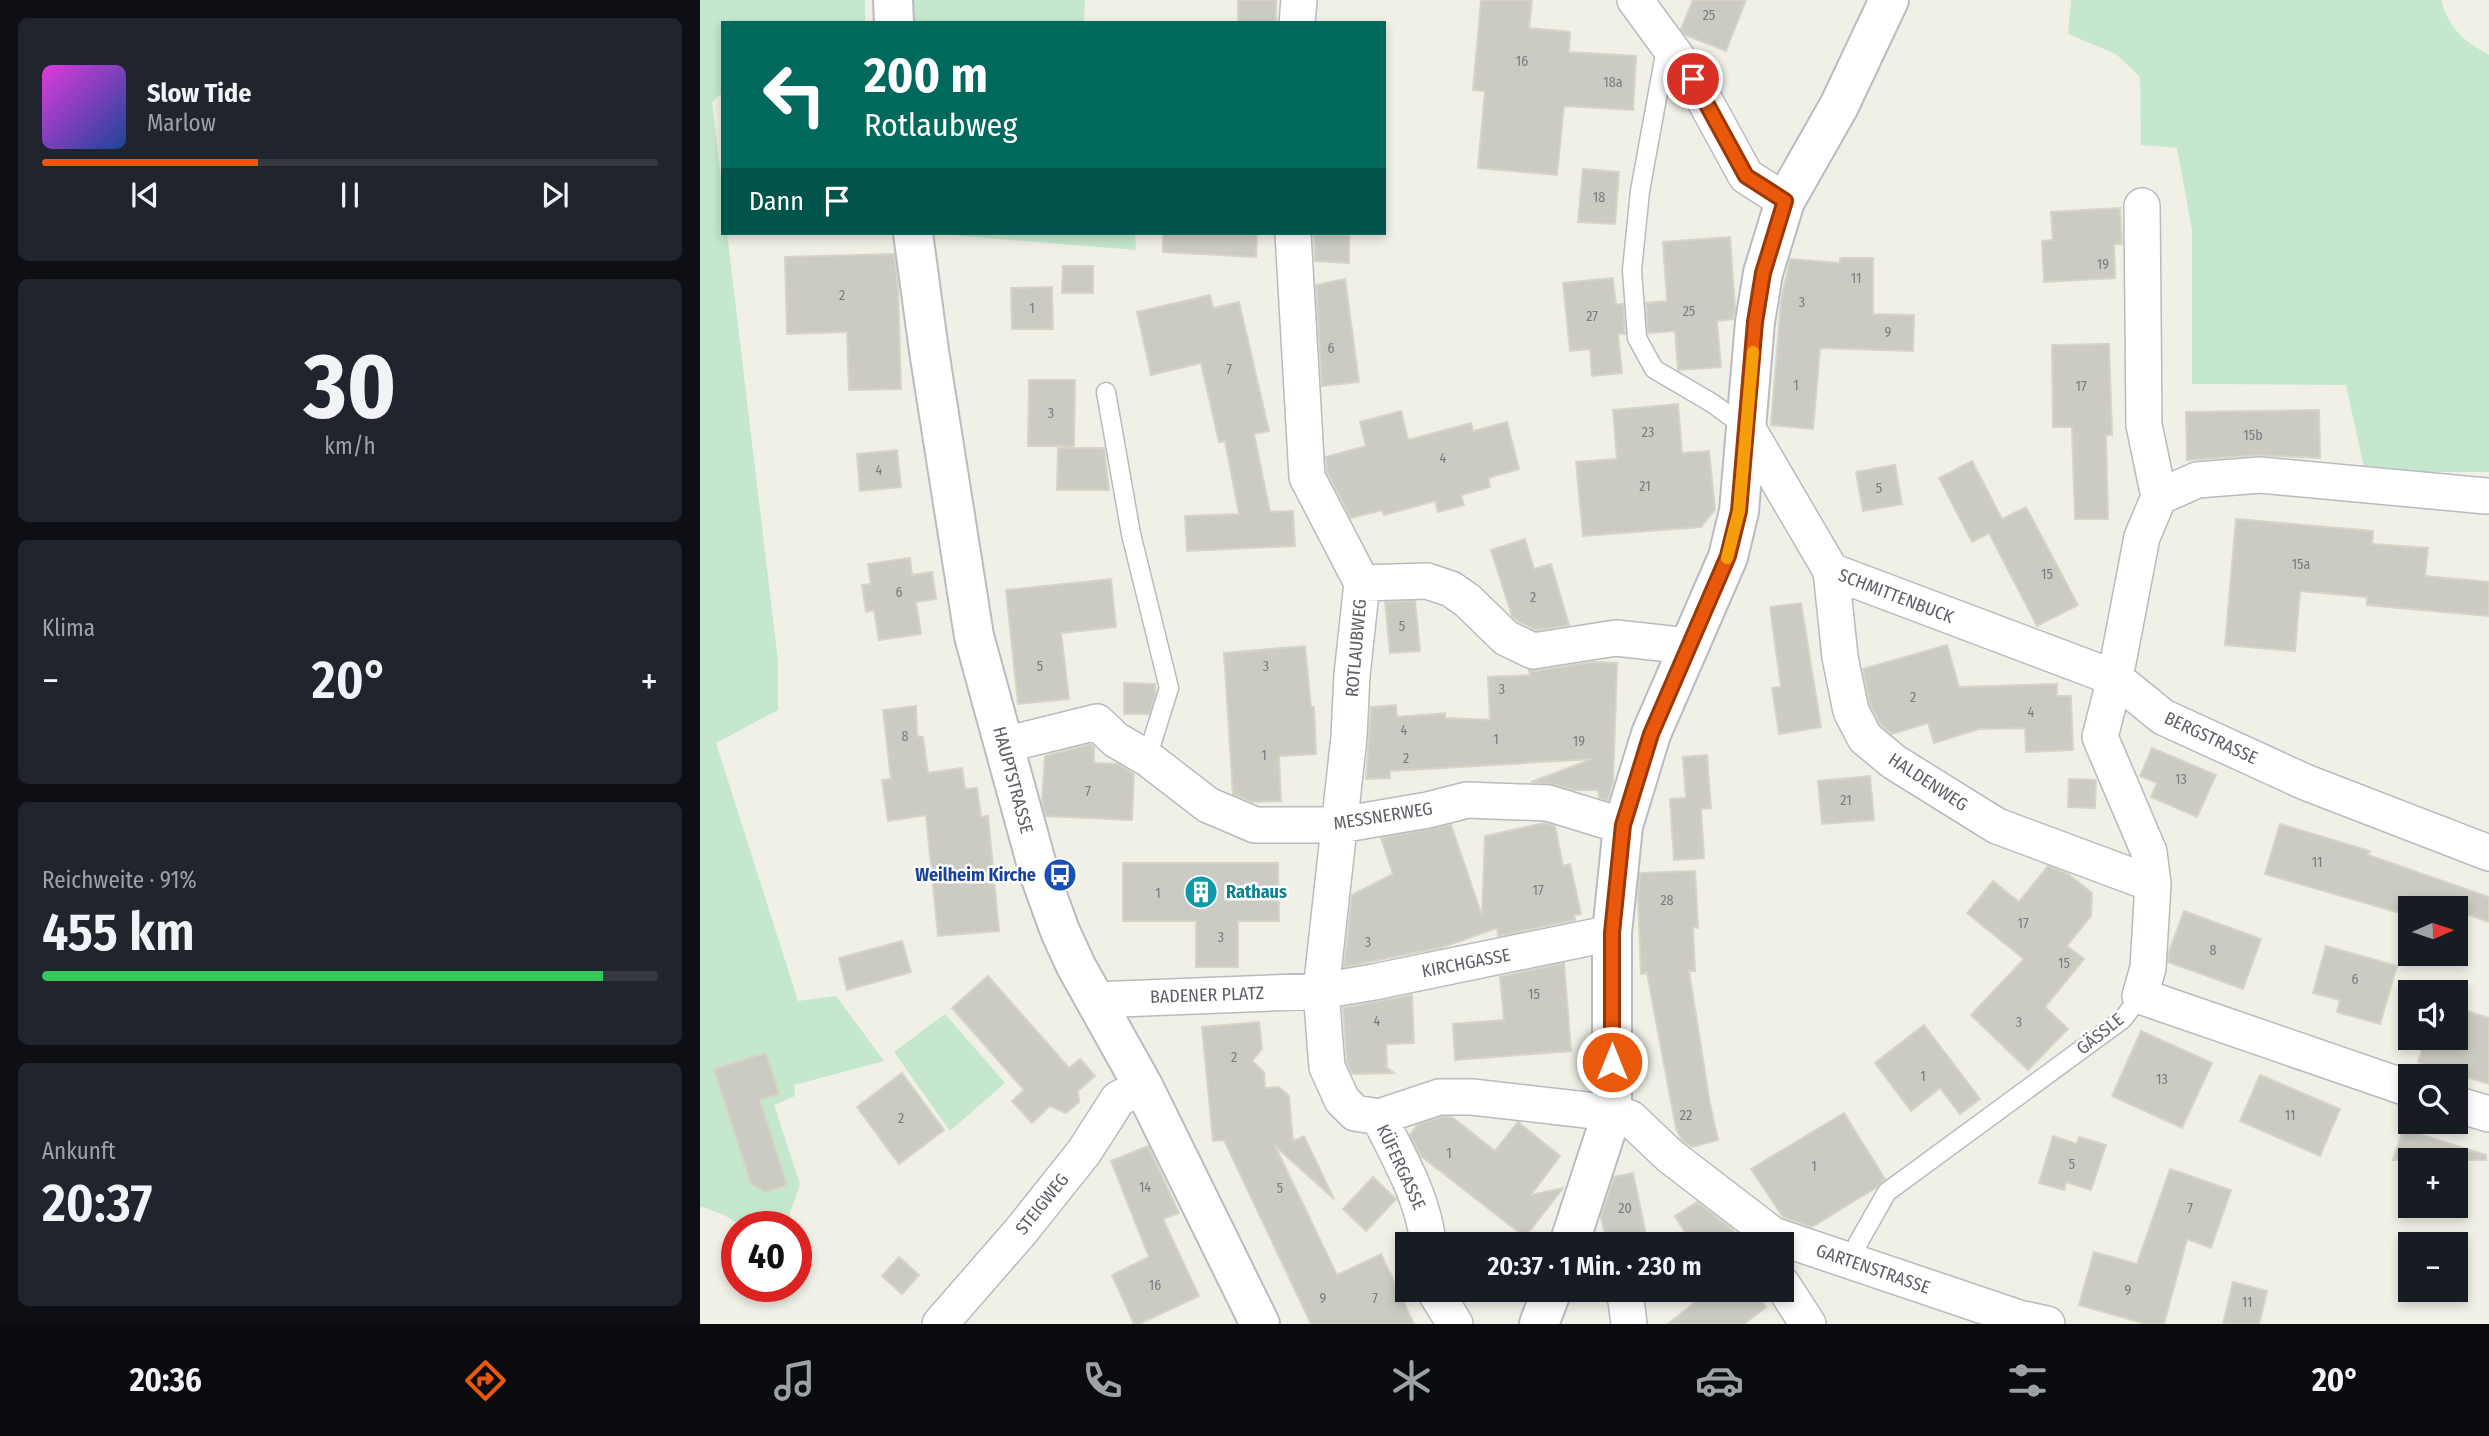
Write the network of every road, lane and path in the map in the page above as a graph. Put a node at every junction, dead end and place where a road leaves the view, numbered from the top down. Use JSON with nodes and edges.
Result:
{"nodes":[{"id":1,"x":893,"y":0,"type":"edge"},
{"id":2,"x":1299,"y":0,"type":"edge"},
{"id":3,"x":1635,"y":0,"type":"edge"},
{"id":4,"x":1889,"y":0,"type":"edge"},
{"id":5,"x":894,"y":21,"type":"edge"},
{"id":6,"x":1297,"y":21,"type":"edge"},
{"id":7,"x":1667,"y":42,"type":"junction"},
{"id":8,"x":1785,"y":201,"type":"junction"},
{"id":9,"x":2142,"y":206,"type":"dead end"},
{"id":10,"x":913,"y":235,"type":"edge"},
{"id":11,"x":1293,"y":235,"type":"edge"},
{"id":12,"x":1106,"y":392,"type":"dead end"},
{"id":13,"x":1748,"y":429,"type":"junction"},
{"id":14,"x":2486,"y":496,"type":"dead end"},
{"id":15,"x":2159,"y":497,"type":"junction"},
{"id":16,"x":1831,"y":571,"type":"junction"},
{"id":17,"x":1362,"y":583,"type":"junction"},
{"id":18,"x":1688,"y":646,"type":"junction"},
{"id":19,"x":2115,"y":678,"type":"junction"},
{"id":20,"x":1004,"y":745,"type":"junction"},
{"id":21,"x":1147,"y":758,"type":"junction"},
{"id":22,"x":1340,"y":825,"type":"junction"},
{"id":23,"x":1623,"y":825,"type":"junction"},
{"id":24,"x":2489,"y":853,"type":"edge"},
{"id":25,"x":2153,"y":884,"type":"junction"},
{"id":26,"x":1612,"y":933,"type":"junction"},
{"id":27,"x":1321,"y":991,"type":"junction"},
{"id":28,"x":2140,"y":996,"type":"junction"},
{"id":29,"x":1094,"y":1000,"type":"junction"},
{"id":30,"x":2398,"y":1085,"type":"edge"},
{"id":31,"x":1143,"y":1086,"type":"junction"},
{"id":32,"x":2468,"y":1108,"type":"edge"},
{"id":33,"x":1612,"y":1113,"type":"junction"},
{"id":34,"x":2489,"y":1114,"type":"edge"},
{"id":35,"x":1378,"y":1117,"type":"junction"},
{"id":36,"x":1427,"y":1232,"type":"edge"},
{"id":37,"x":1576,"y":1232,"type":"edge"},
{"id":38,"x":1761,"y":1232,"type":"edge"},
{"id":39,"x":1794,"y":1246,"type":"edge"},
{"id":40,"x":1854,"y":1263,"type":"junction"},
{"id":41,"x":1441,"y":1302,"type":"edge"},
{"id":42,"x":1547,"y":1302,"type":"edge"},
{"id":43,"x":1626,"y":1302,"type":"edge"},
{"id":44,"x":1794,"y":1302,"type":"edge"},
{"id":45,"x":940,"y":1324,"type":"edge"},
{"id":46,"x":1260,"y":1324,"type":"edge"},
{"id":47,"x":1455,"y":1324,"type":"edge"},
{"id":48,"x":1539,"y":1324,"type":"edge"},
{"id":49,"x":1629,"y":1324,"type":"edge"},
{"id":50,"x":1808,"y":1324,"type":"edge"},
{"id":51,"x":2047,"y":1324,"type":"edge"}],
"edges":[{"from":1,"to":5,"type":"street"},
{"from":2,"to":6,"type":"street"},
{"from":3,"to":7,"type":"street"},
{"from":4,"to":8,"type":"street"},
{"from":7,"to":8,"type":"street"},
{"from":7,"to":13,"type":"lane"},
{"from":8,"to":13,"type":"street"},
{"from":9,"to":15,"type":"street"},
{"from":10,"to":20,"type":"street","name":"HAUPTSTRASSE"},
{"from":11,"to":17,"type":"street","name":"ROTLAUBWEG"},
{"from":12,"to":21,"type":"lane"},
{"from":13,"to":16,"type":"street","name":"SCHMITTENBUCK"},
{"from":13,"to":18,"type":"street"},
{"from":14,"to":15,"type":"street"},
{"from":15,"to":19,"type":"street"},
{"from":16,"to":19,"type":"street","name":"SCHMITTENBUCK"},
{"from":16,"to":25,"type":"street","name":"HALDENWEG"},
{"from":17,"to":18,"type":"street"},
{"from":17,"to":22,"type":"street","name":"ROTLAUBWEG"},
{"from":18,"to":23,"type":"street"},
{"from":19,"to":24,"type":"street","name":"BERGSTRASSE"},
{"from":19,"to":25,"type":"street","name":"GÄSSLE"},
{"from":20,"to":21,"type":"street","name":"MESSNERWEG"},
{"from":20,"to":29,"type":"street","name":"HAUPTSTRASSE"},
{"from":21,"to":22,"type":"street","name":"MESSNERWEG"},
{"from":22,"to":23,"type":"street","name":"MESSNERWEG"},
{"from":22,"to":27,"type":"street","name":"ROTLAUBWEG"},
{"from":23,"to":26,"type":"street"},
{"from":25,"to":28,"type":"street","name":"GÄSSLE"},
{"from":26,"to":27,"type":"street","name":"KIRCHGASSE"},
{"from":26,"to":33,"type":"street"},
{"from":27,"to":29,"type":"street","name":"BADENER PLATZ"},
{"from":27,"to":35,"type":"street","name":"KÜFERGASSE"},
{"from":28,"to":30,"type":"street"},
{"from":28,"to":40,"type":"lane","name":"GÄSSLE"},
{"from":29,"to":31,"type":"street","name":"HAUPTSTRASSE"},
{"from":31,"to":45,"type":"street","name":"STEIGWEG"},
{"from":31,"to":46,"type":"street","name":"HAUPTSTRASSE"},
{"from":32,"to":34,"type":"street"},
{"from":33,"to":35,"type":"street"},
{"from":33,"to":37,"type":"street"},
{"from":33,"to":38,"type":"street","name":"GARTENSTRASSE"},
{"from":35,"to":36,"type":"street","name":"KÜFERGASSE"},
{"from":39,"to":40,"type":"street","name":"GARTENSTRASSE"},
{"from":40,"to":51,"type":"street","name":"GARTENSTRASSE"},
{"from":41,"to":47,"type":"street"},
{"from":42,"to":48,"type":"street"},
{"from":43,"to":49,"type":"street"},
{"from":44,"to":50,"type":"street"}]}
